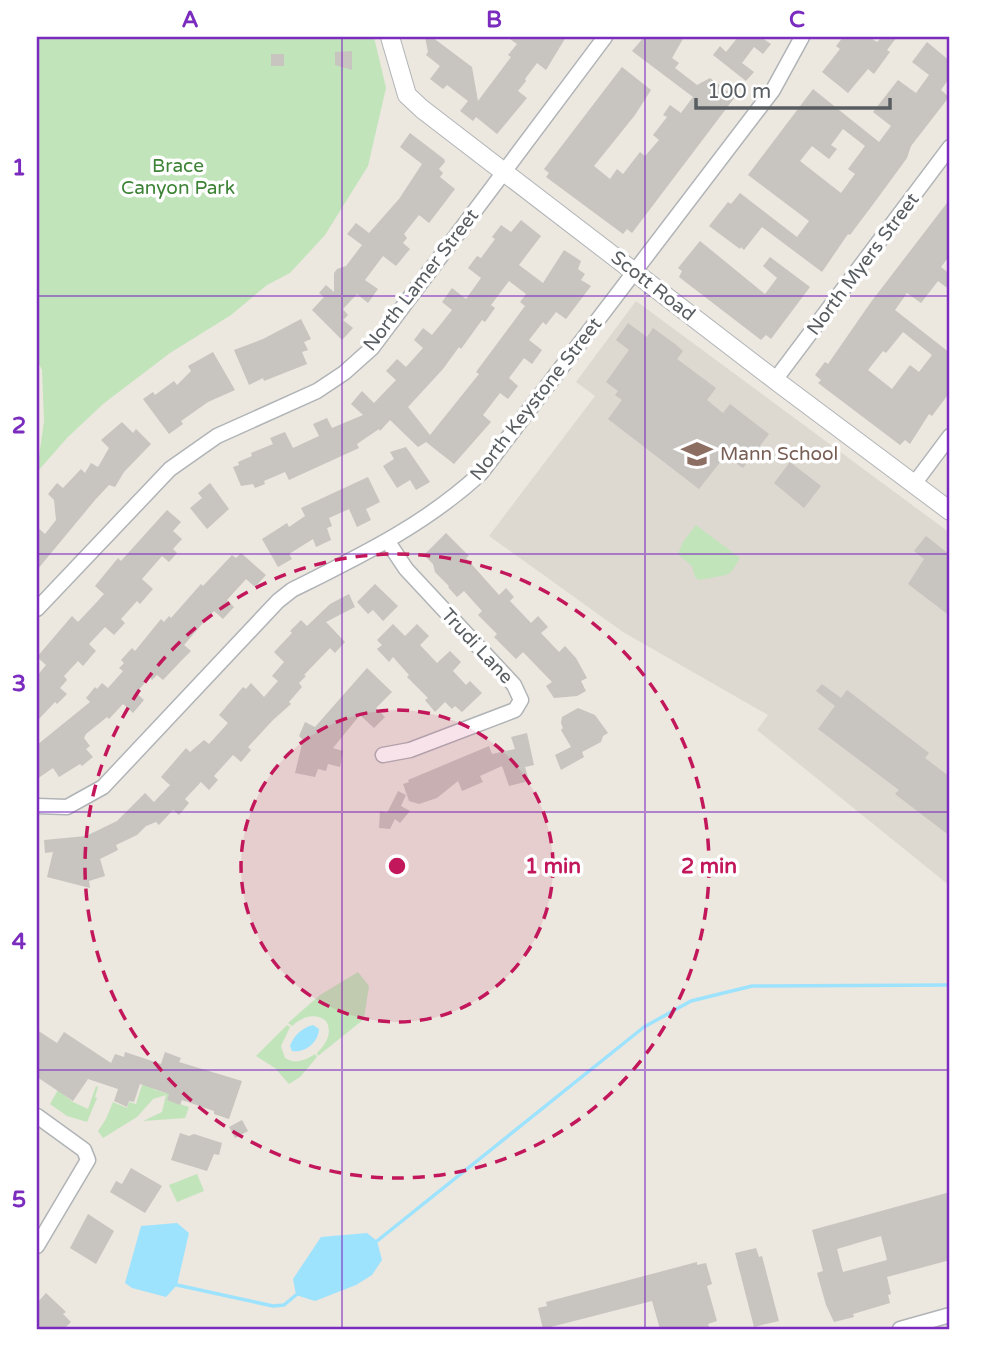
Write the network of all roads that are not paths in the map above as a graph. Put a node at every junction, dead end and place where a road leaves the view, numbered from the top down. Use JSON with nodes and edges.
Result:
{"nodes":[{"id":1,"x":390,"y":37,"type":"edge"},
{"id":2,"x":605,"y":37,"type":"edge"},
{"id":3,"x":802,"y":37,"type":"edge"},
{"id":4,"x":950,"y":147,"type":"edge"},
{"id":5,"x":503,"y":172,"type":"junction"},
{"id":6,"x":634,"y":271,"type":"junction"},
{"id":7,"x":775,"y":380,"type":"junction"},
{"id":8,"x":950,"y":436,"type":"edge"},
{"id":9,"x":914,"y":484,"type":"junction"},
{"id":10,"x":950,"y":511,"type":"edge"},
{"id":11,"x":388,"y":542,"type":"junction"},
{"id":12,"x":37,"y":609,"type":"edge"},
{"id":13,"x":383,"y":755,"type":"dead end"},
{"id":14,"x":37,"y":806,"type":"edge"},
{"id":15,"x":37,"y":1116,"type":"edge"},
{"id":16,"x":37,"y":1246,"type":"edge"},
{"id":17,"x":950,"y":1315,"type":"edge"},
{"id":18,"x":900,"y":1329,"type":"edge"}],
"edges":[{"from":1,"to":5,"type":"street","name":"Scott Road"},
{"from":2,"to":5,"type":"street","name":"North Lamer Street"},
{"from":3,"to":6,"type":"street","name":"North Keystone Street"},
{"from":4,"to":7,"type":"street","name":"North Myers Street"},
{"from":5,"to":6,"type":"street","name":"Scott Road"},
{"from":5,"to":12,"type":"street","name":"North Lamer Street"},
{"from":6,"to":7,"type":"street","name":"Scott Road"},
{"from":6,"to":11,"type":"street","name":"North Keystone Street"},
{"from":7,"to":9,"type":"street","name":"Scott Road"},
{"from":8,"to":9,"type":"street"},
{"from":9,"to":10,"type":"street","name":"Scott Road"},
{"from":11,"to":13,"type":"street","name":"Trudi Lane"},
{"from":11,"to":14,"type":"street","name":"North Keystone Street"},
{"from":15,"to":16,"type":"street"},
{"from":17,"to":18,"type":"street"}]}
